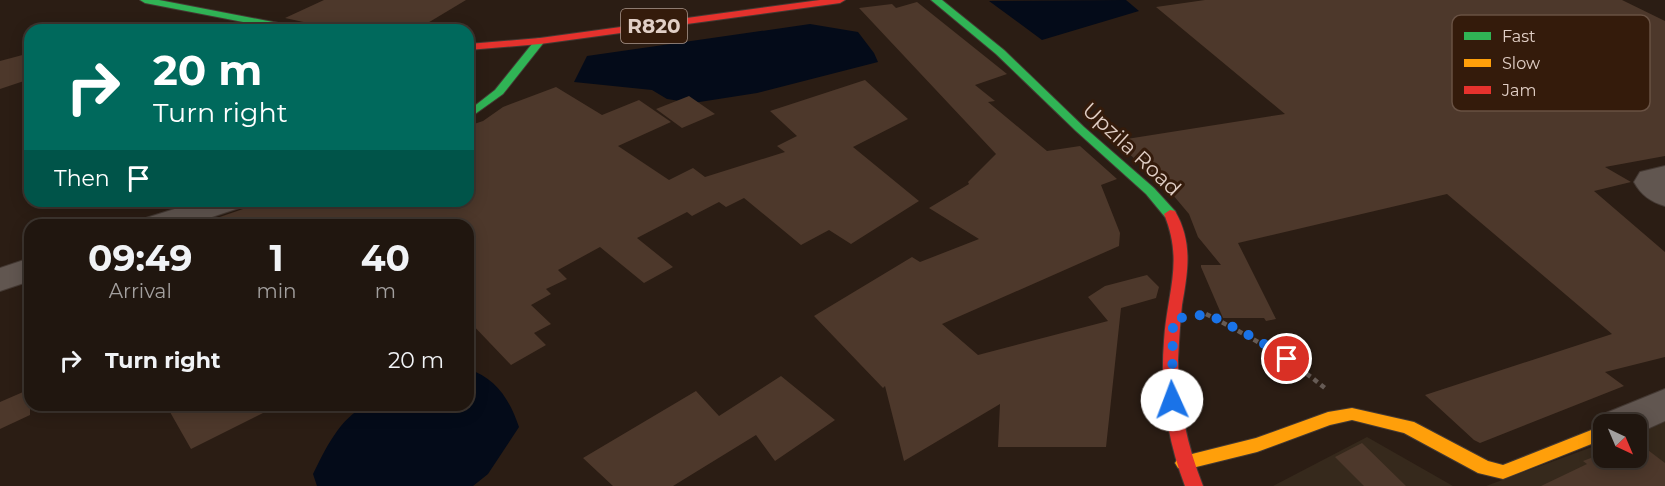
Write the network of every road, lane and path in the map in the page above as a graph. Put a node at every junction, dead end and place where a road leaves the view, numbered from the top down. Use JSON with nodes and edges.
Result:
{"nodes":[{"id":1,"x":145,"y":0,"type":"edge"},
{"id":2,"x":840,"y":0,"type":"edge"},
{"id":3,"x":936,"y":0,"type":"edge"},
{"id":4,"x":267,"y":24,"type":"edge"},
{"id":5,"x":540,"y":41,"type":"junction"},
{"id":6,"x":474,"y":46,"type":"edge"},
{"id":7,"x":474,"y":113,"type":"edge"},
{"id":8,"x":212,"y":207,"type":"edge"},
{"id":9,"x":176,"y":219,"type":"edge"},
{"id":10,"x":24,"y":271,"type":"edge"},
{"id":11,"x":0,"y":280,"type":"edge"},
{"id":12,"x":1173,"y":319,"type":"junction"},
{"id":13,"x":1665,"y":404,"type":"edge"},
{"id":14,"x":1352,"y":414,"type":"junction"},
{"id":15,"x":1642,"y":414,"type":"edge"},
{"id":16,"x":1593,"y":436,"type":"edge"},
{"id":17,"x":1184,"y":463,"type":"junction"},
{"id":18,"x":1194,"y":486,"type":"edge"}],
"edges":[{"from":1,"to":4,"type":"street"},
{"from":2,"to":5,"type":"street","number":"R820"},
{"from":3,"to":12,"type":"street","name":"Upzila Road"},
{"from":5,"to":6,"type":"street","number":"R820"},
{"from":5,"to":7,"type":"street"},
{"from":8,"to":9,"type":"street"},
{"from":10,"to":11,"type":"street"},
{"from":12,"to":14,"type":"path"},
{"from":12,"to":17,"type":"street","name":"Upzila Road"},
{"from":13,"to":15,"type":"street"},
{"from":14,"to":16,"type":"street"},
{"from":14,"to":17,"type":"street"},
{"from":17,"to":18,"type":"street","name":"Upzila Road"}]}
